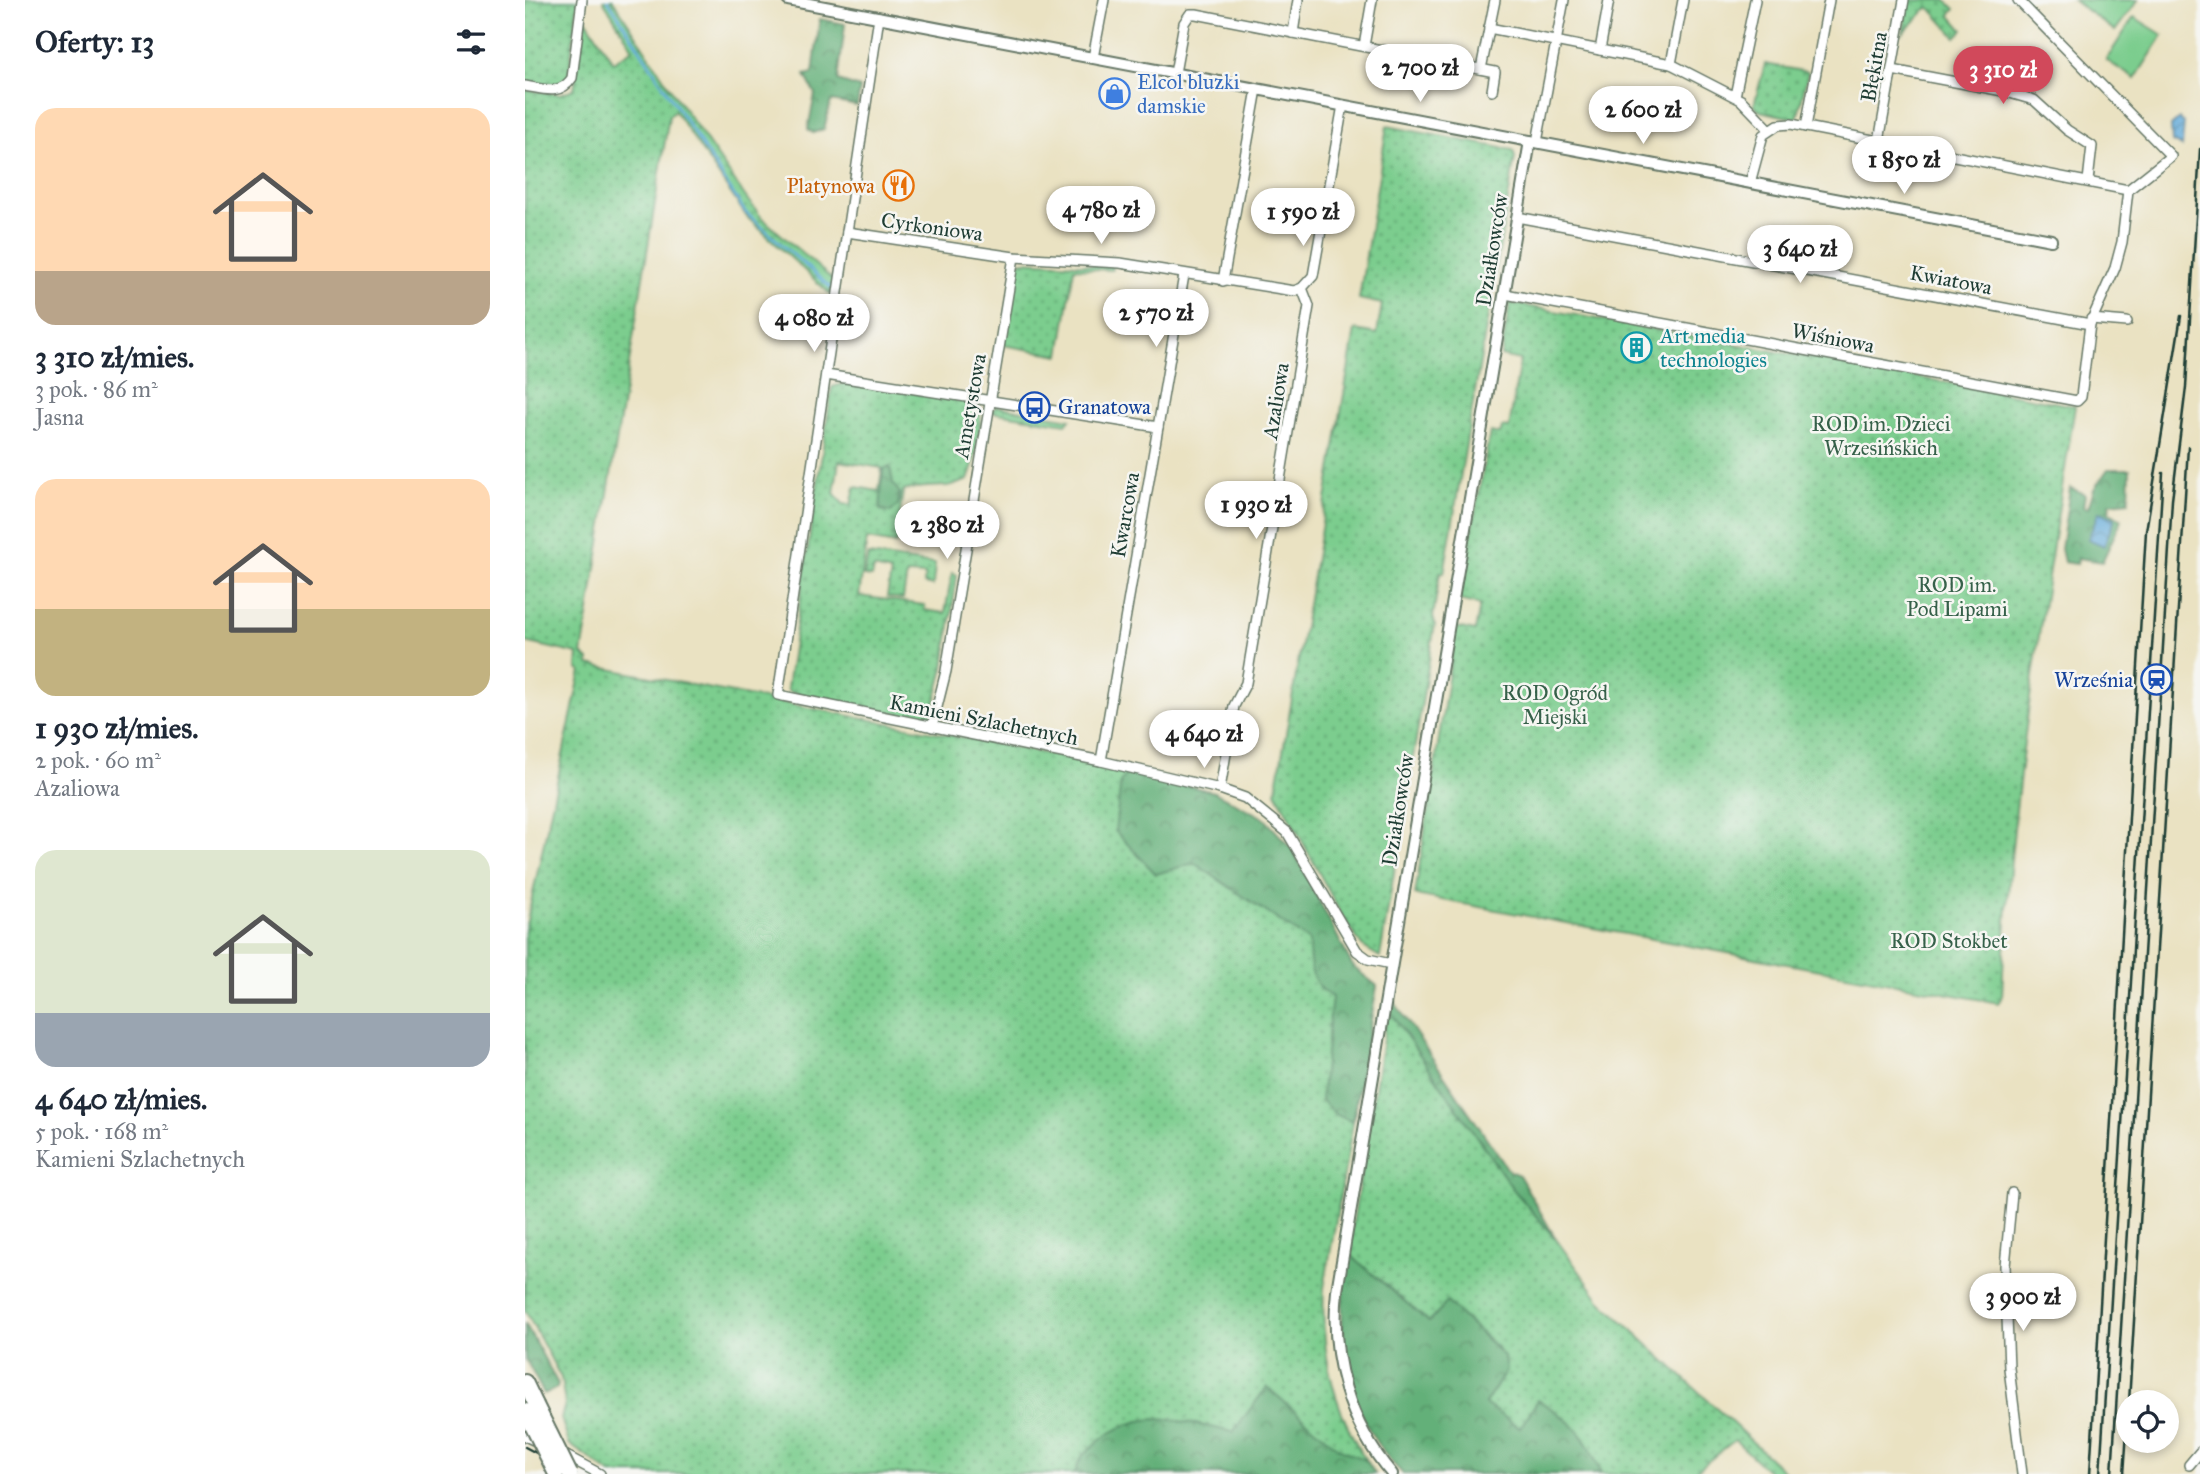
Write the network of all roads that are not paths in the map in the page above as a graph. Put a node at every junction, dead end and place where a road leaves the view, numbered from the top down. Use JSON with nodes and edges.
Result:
{"nodes":[{"id":1,"x":582,"y":0,"type":"edge"},
{"id":2,"x":788,"y":0,"type":"edge"},
{"id":3,"x":1104,"y":0,"type":"edge"},
{"id":4,"x":1298,"y":0,"type":"edge"},
{"id":5,"x":1372,"y":0,"type":"edge"},
{"id":6,"x":1495,"y":0,"type":"edge"},
{"id":7,"x":1564,"y":0,"type":"edge"},
{"id":8,"x":1609,"y":0,"type":"edge"},
{"id":9,"x":1683,"y":0,"type":"edge"},
{"id":10,"x":1755,"y":0,"type":"edge"},
{"id":11,"x":1829,"y":0,"type":"edge"},
{"id":12,"x":1904,"y":0,"type":"edge"},
{"id":13,"x":2018,"y":0,"type":"edge"},
{"id":14,"x":803,"y":1,"type":"edge"},
{"id":15,"x":879,"y":17,"type":"junction"},
{"id":16,"x":1489,"y":28,"type":"junction"},
{"id":17,"x":1293,"y":33,"type":"junction"},
{"id":18,"x":1556,"y":41,"type":"junction"},
{"id":19,"x":1364,"y":46,"type":"junction"},
{"id":20,"x":1600,"y":50,"type":"junction"},
{"id":21,"x":1093,"y":58,"type":"junction"},
{"id":22,"x":1671,"y":64,"type":"junction"},
{"id":23,"x":1481,"y":69,"type":"junction"},
{"id":24,"x":1892,"y":69,"type":"junction"},
{"id":25,"x":1174,"y":73,"type":"junction"},
{"id":26,"x":525,"y":86,"type":"edge"},
{"id":27,"x":1257,"y":89,"type":"junction"},
{"id":28,"x":1492,"y":91,"type":"dead end"},
{"id":29,"x":1735,"y":96,"type":"junction"},
{"id":30,"x":1343,"y":105,"type":"junction"},
{"id":31,"x":1806,"y":127,"type":"junction"},
{"id":32,"x":1769,"y":129,"type":"junction"},
{"id":33,"x":1533,"y":141,"type":"junction"},
{"id":34,"x":1879,"y":141,"type":"junction"},
{"id":35,"x":2088,"y":181,"type":"junction"},
{"id":36,"x":1750,"y":183,"type":"junction"},
{"id":37,"x":2128,"y":190,"type":"junction"},
{"id":38,"x":1517,"y":217,"type":"junction"},
{"id":39,"x":847,"y":232,"type":"junction"},
{"id":40,"x":2051,"y":240,"type":"dead end"},
{"id":41,"x":1014,"y":257,"type":"junction"},
{"id":42,"x":1184,"y":275,"type":"junction"},
{"id":43,"x":1223,"y":281,"type":"junction"},
{"id":44,"x":1302,"y":288,"type":"junction"},
{"id":45,"x":1504,"y":293,"type":"junction"},
{"id":46,"x":2091,"y":322,"type":"junction"},
{"id":47,"x":2127,"y":322,"type":"dead end"},
{"id":48,"x":826,"y":375,"type":"junction"},
{"id":49,"x":988,"y":399,"type":"junction"},
{"id":50,"x":1158,"y":427,"type":"junction"},
{"id":51,"x":932,"y":727,"type":"junction"},
{"id":52,"x":1101,"y":761,"type":"junction"},
{"id":53,"x":1220,"y":789,"type":"junction"},
{"id":54,"x":1391,"y":964,"type":"junction"},
{"id":55,"x":2012,"y":1193,"type":"dead end"},
{"id":56,"x":525,"y":1382,"type":"edge"},
{"id":57,"x":531,"y":1408,"type":"edge"},
{"id":58,"x":525,"y":1436,"type":"edge"},
{"id":59,"x":2200,"y":1452,"type":"edge"},
{"id":60,"x":2189,"y":1465,"type":"dead end"},
{"id":61,"x":556,"y":1474,"type":"edge"},
{"id":62,"x":570,"y":1474,"type":"edge"},
{"id":63,"x":600,"y":1474,"type":"edge"},
{"id":64,"x":1392,"y":1474,"type":"edge"},
{"id":65,"x":2022,"y":1474,"type":"edge"}],
"edges":[{"from":1,"to":26,"type":"street"},
{"from":2,"to":14,"type":"street"},
{"from":3,"to":21,"type":"street"},
{"from":4,"to":17,"type":"street"},
{"from":5,"to":19,"type":"street"},
{"from":6,"to":16,"type":"street"},
{"from":7,"to":18,"type":"street"},
{"from":8,"to":20,"type":"street"},
{"from":9,"to":22,"type":"street"},
{"from":10,"to":29,"type":"street"},
{"from":11,"to":31,"type":"street"},
{"from":12,"to":24,"type":"street","name":"Błękitna"},
{"from":13,"to":37,"type":"street"},
{"from":14,"to":15,"type":"street"},
{"from":15,"to":21,"type":"street"},
{"from":15,"to":39,"type":"street"},
{"from":16,"to":18,"type":"street"},
{"from":16,"to":23,"type":"street"},
{"from":17,"to":19,"type":"street"},
{"from":17,"to":25,"type":"street"},
{"from":18,"to":20,"type":"street"},
{"from":18,"to":33,"type":"street"},
{"from":19,"to":23,"type":"street"},
{"from":20,"to":22,"type":"street"},
{"from":21,"to":25,"type":"street"},
{"from":22,"to":29,"type":"street"},
{"from":23,"to":28,"type":"street"},
{"from":24,"to":34,"type":"street","name":"Błękitna"},
{"from":24,"to":35,"type":"street"},
{"from":25,"to":27,"type":"street"},
{"from":27,"to":30,"type":"street"},
{"from":27,"to":43,"type":"street"},
{"from":29,"to":32,"type":"street"},
{"from":30,"to":33,"type":"street"},
{"from":30,"to":44,"type":"street"},
{"from":31,"to":32,"type":"street"},
{"from":31,"to":34,"type":"street"},
{"from":32,"to":36,"type":"street"},
{"from":33,"to":36,"type":"street"},
{"from":33,"to":38,"type":"street","name":"Działkowców"},
{"from":34,"to":35,"type":"street"},
{"from":35,"to":37,"type":"street"},
{"from":36,"to":40,"type":"street"},
{"from":37,"to":46,"type":"street"},
{"from":38,"to":45,"type":"street","name":"Działkowców"},
{"from":38,"to":46,"type":"street","name":"Kwiatowa"},
{"from":39,"to":41,"type":"street","name":"Cyrkoniowa"},
{"from":39,"to":48,"type":"street"},
{"from":41,"to":42,"type":"street","name":"Cyrkoniowa"},
{"from":41,"to":49,"type":"street","name":"Ametystowa"},
{"from":42,"to":43,"type":"street","name":"Cyrkoniowa"},
{"from":42,"to":50,"type":"street","name":"Kwarcowa"},
{"from":43,"to":44,"type":"street","name":"Cyrkoniowa"},
{"from":44,"to":53,"type":"street","name":"Azaliowa"},
{"from":45,"to":46,"type":"street","name":"Wiśniowa"},
{"from":45,"to":54,"type":"street","name":"Działkowców"},
{"from":46,"to":47,"type":"street","name":"Kwiatowa"},
{"from":48,"to":49,"type":"street"},
{"from":48,"to":51,"type":"street","name":"Kamieni Szlachetnych"},
{"from":49,"to":50,"type":"street"},
{"from":49,"to":51,"type":"street","name":"Ametystowa"},
{"from":50,"to":52,"type":"street","name":"Kwarcowa"},
{"from":51,"to":52,"type":"street","name":"Kamieni Szlachetnych"},
{"from":52,"to":53,"type":"street","name":"Kamieni Szlachetnych"},
{"from":53,"to":54,"type":"street","name":"Kamieni Szlachetnych"},
{"from":54,"to":64,"type":"street","name":"Działkowców"},
{"from":55,"to":65,"type":"street"},
{"from":56,"to":57,"type":"main road"},
{"from":57,"to":61,"type":"main road","bridge":true},
{"from":57,"to":62,"type":"main road","bridge":true},
{"from":58,"to":63,"type":"street"},
{"from":59,"to":60,"type":"street"}]}
